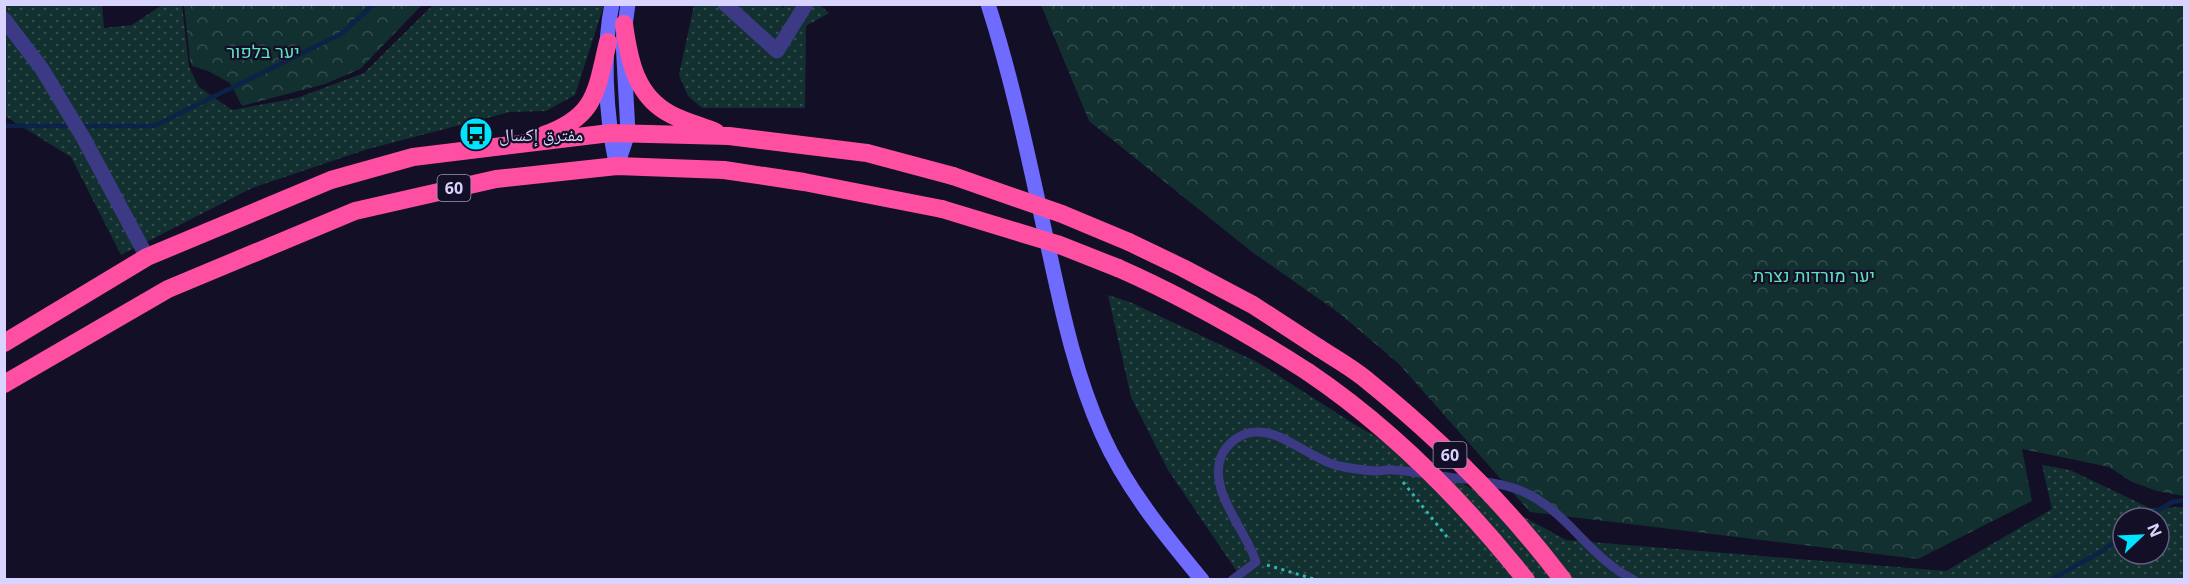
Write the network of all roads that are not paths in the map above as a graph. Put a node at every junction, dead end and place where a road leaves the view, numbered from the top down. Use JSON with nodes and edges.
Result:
{"nodes":[{"id":1,"x":612,"y":4,"type":"edge"},
{"id":2,"x":628,"y":4,"type":"edge"},
{"id":3,"x":725,"y":4,"type":"edge"},
{"id":4,"x":806,"y":4,"type":"edge"},
{"id":5,"x":988,"y":4,"type":"edge"},
{"id":6,"x":4,"y":19,"type":"edge"},
{"id":7,"x":624,"y":24,"type":"junction"},
{"id":8,"x":608,"y":42,"type":"junction"},
{"id":9,"x":619,"y":133,"type":"junction"},
{"id":10,"x":729,"y":136,"type":"junction"},
{"id":11,"x":517,"y":145,"type":"junction"},
{"id":12,"x":617,"y":166,"type":"junction"},
{"id":13,"x":147,"y":257,"type":"junction"},
{"id":14,"x":4,"y":343,"type":"edge"},
{"id":15,"x":4,"y":384,"type":"edge"},
{"id":16,"x":1202,"y":579,"type":"edge"},
{"id":17,"x":1232,"y":579,"type":"edge"},
{"id":18,"x":1526,"y":579,"type":"edge"},
{"id":19,"x":1563,"y":579,"type":"edge"},
{"id":20,"x":1634,"y":579,"type":"edge"}],
"edges":[{"from":1,"to":8,"type":"main road"},
{"from":2,"to":7,"type":"main road"},
{"from":3,"to":4,"type":"street"},
{"from":5,"to":16,"type":"main road"},
{"from":6,"to":13,"type":"street"},
{"from":7,"to":9,"type":"main road"},
{"from":7,"to":10,"type":"highway"},
{"from":8,"to":9,"type":"main road"},
{"from":8,"to":11,"type":"highway"},
{"from":9,"to":10,"type":"highway","number":"60"},
{"from":9,"to":11,"type":"highway","number":"60"},
{"from":9,"to":12,"type":"main road"},
{"from":10,"to":19,"type":"highway","number":"60","bridge":true},
{"from":11,"to":13,"type":"highway","number":"60"},
{"from":12,"to":15,"type":"highway","number":"60"},
{"from":12,"to":18,"type":"highway","number":"60","bridge":true},
{"from":13,"to":14,"type":"highway","number":"60"},
{"from":17,"to":20,"type":"lane"}]}
